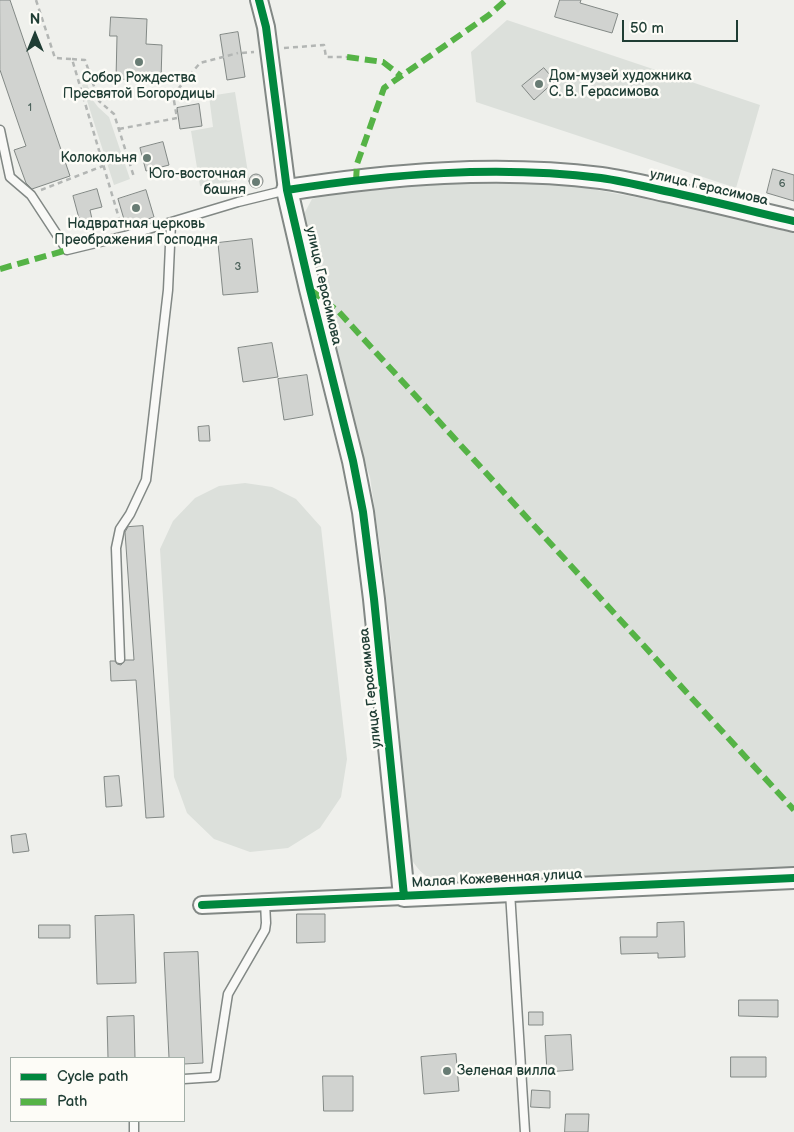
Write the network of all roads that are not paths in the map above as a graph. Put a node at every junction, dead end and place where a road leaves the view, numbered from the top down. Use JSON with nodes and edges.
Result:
{"nodes":[{"id":1,"x":259,"y":0,"type":"edge"},
{"id":2,"x":0,"y":130,"type":"edge"},
{"id":3,"x":287,"y":190,"type":"junction"},
{"id":4,"x":794,"y":221,"type":"edge"},
{"id":5,"x":171,"y":223,"type":"junction"},
{"id":6,"x":120,"y":659,"type":"dead end"},
{"id":7,"x":794,"y":878,"type":"edge"},
{"id":8,"x":510,"y":891,"type":"junction"},
{"id":9,"x":404,"y":896,"type":"junction"},
{"id":10,"x":265,"y":902,"type":"junction"},
{"id":11,"x":202,"y":905,"type":"dead end"},
{"id":12,"x":185,"y":1079,"type":"edge"},
{"id":13,"x":525,"y":1132,"type":"edge"}],
"edges":[{"from":1,"to":3,"type":"street"},
{"from":2,"to":5,"type":"lane"},
{"from":3,"to":4,"type":"street","name":"улица Герасимова"},
{"from":3,"to":5,"type":"lane"},
{"from":3,"to":9,"type":"street","name":"улица Герасимова"},
{"from":5,"to":6,"type":"lane"},
{"from":7,"to":8,"type":"street","name":"Малая Кожевенная улица"},
{"from":8,"to":9,"type":"street","name":"Малая Кожевенная улица"},
{"from":8,"to":13,"type":"lane"},
{"from":9,"to":10,"type":"street","name":"Малая Кожевенная улица"},
{"from":10,"to":11,"type":"street","name":"Малая Кожевенная улица"},
{"from":10,"to":12,"type":"lane"}]}
